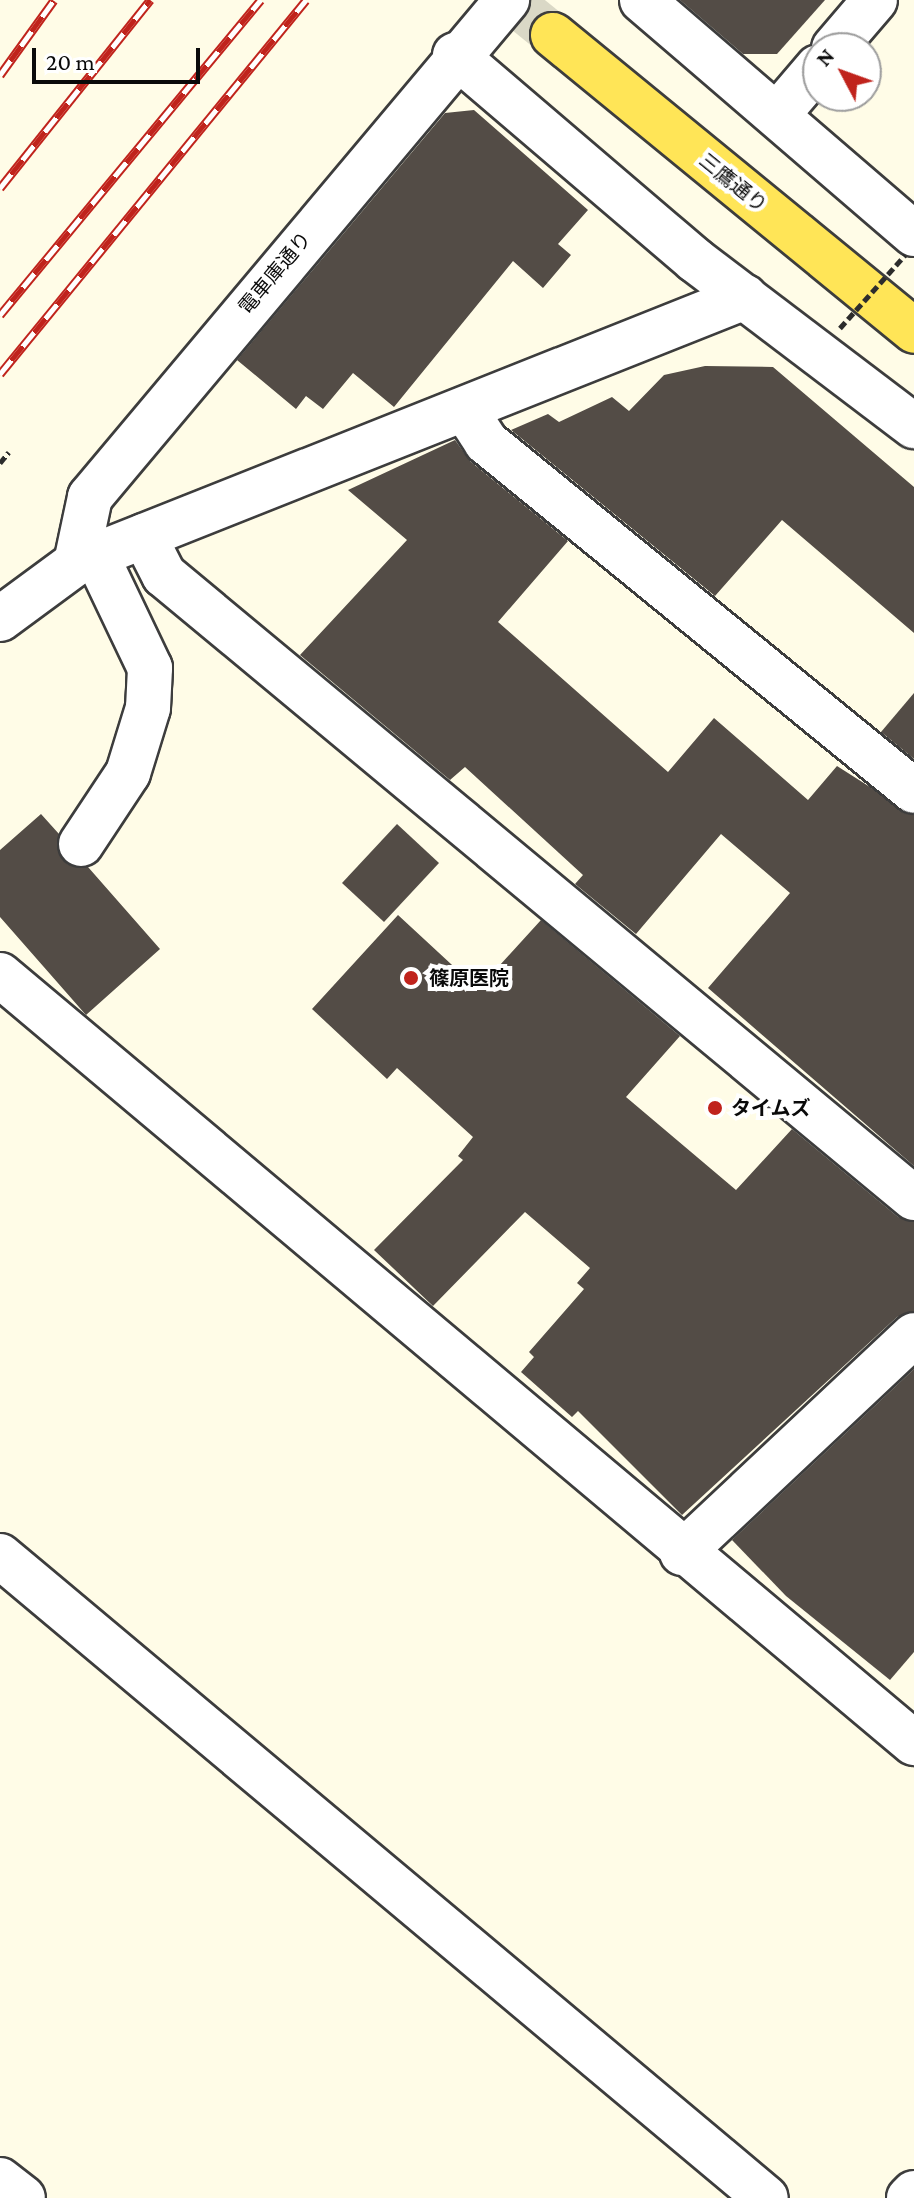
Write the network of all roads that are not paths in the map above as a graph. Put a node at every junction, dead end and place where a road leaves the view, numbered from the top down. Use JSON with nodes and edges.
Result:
{"nodes":[{"id":1,"x":507,"y":0,"type":"edge"},
{"id":2,"x":642,"y":0,"type":"edge"},
{"id":3,"x":875,"y":0,"type":"edge"},
{"id":4,"x":848,"y":32,"type":"edge"},
{"id":5,"x":553,"y":35,"type":"tunnel mouth"},
{"id":6,"x":455,"y":55,"type":"junction"},
{"id":7,"x":802,"y":86,"type":"edge"},
{"id":8,"x":777,"y":115,"type":"junction"},
{"id":9,"x":910,"y":244,"type":"edge"},
{"id":10,"x":745,"y":297,"type":"junction"},
{"id":11,"x":914,"y":331,"type":"edge"},
{"id":12,"x":466,"y":411,"type":"junction"},
{"id":13,"x":914,"y":426,"type":"edge"},
{"id":14,"x":144,"y":536,"type":"junction"},
{"id":15,"x":86,"y":559,"type":"junction"},
{"id":16,"x":0,"y":619,"type":"edge"},
{"id":17,"x":914,"y":791,"type":"edge"},
{"id":18,"x":81,"y":844,"type":"dead end"},
{"id":19,"x":0,"y":975,"type":"edge"},
{"id":20,"x":914,"y":1198,"type":"edge"},
{"id":21,"x":914,"y":1335,"type":"edge"},
{"id":22,"x":682,"y":1553,"type":"junction"},
{"id":23,"x":0,"y":1556,"type":"edge"},
{"id":24,"x":914,"y":1743,"type":"edge"},
{"id":25,"x":0,"y":2180,"type":"edge"},
{"id":26,"x":914,"y":2193,"type":"edge"},
{"id":27,"x":23,"y":2198,"type":"edge"},
{"id":28,"x":766,"y":2198,"type":"edge"},
{"id":29,"x":909,"y":2198,"type":"edge"}],
"edges":[{"from":1,"to":6,"type":"street","name":"電車庫通り"},
{"from":2,"to":8,"type":"street"},
{"from":3,"to":4,"type":"street"},
{"from":5,"to":11,"type":"main road","name":"三鷹通り"},
{"from":6,"to":10,"type":"street"},
{"from":6,"to":15,"type":"street","name":"電車庫通り"},
{"from":7,"to":8,"type":"street"},
{"from":8,"to":9,"type":"street"},
{"from":10,"to":12,"type":"street"},
{"from":10,"to":13,"type":"street"},
{"from":12,"to":14,"type":"street"},
{"from":12,"to":17,"type":"street"},
{"from":14,"to":15,"type":"street"},
{"from":14,"to":20,"type":"street"},
{"from":15,"to":16,"type":"street"},
{"from":15,"to":18,"type":"street"},
{"from":19,"to":22,"type":"street"},
{"from":21,"to":22,"type":"street"},
{"from":22,"to":24,"type":"street"},
{"from":23,"to":28,"type":"street"},
{"from":25,"to":27,"type":"street"},
{"from":26,"to":29,"type":"street"}]}
